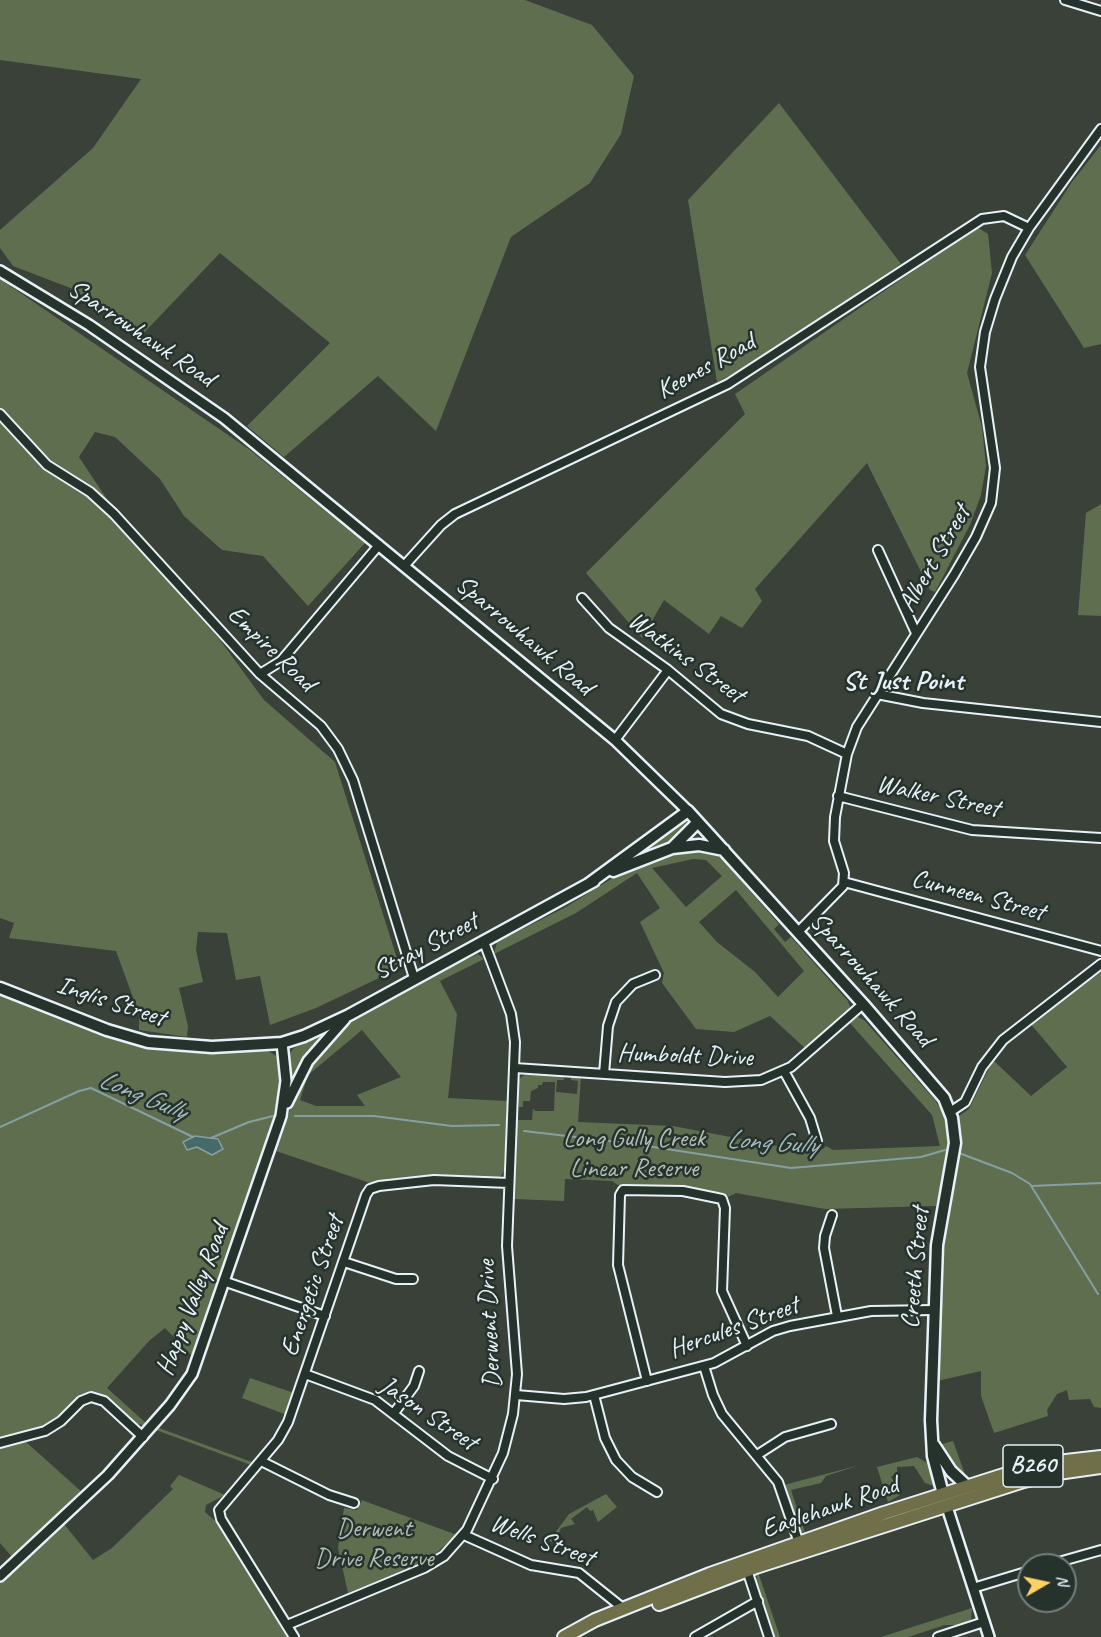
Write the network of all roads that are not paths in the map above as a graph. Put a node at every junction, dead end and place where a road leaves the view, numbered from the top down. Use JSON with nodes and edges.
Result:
{"nodes":[{"id":1,"x":1065,"y":0,"type":"edge"},
{"id":2,"x":1101,"y":11,"type":"edge"},
{"id":3,"x":1101,"y":129,"type":"edge"},
{"id":4,"x":1029,"y":228,"type":"junction"},
{"id":5,"x":0,"y":271,"type":"edge"},
{"id":6,"x":0,"y":414,"type":"edge"},
{"id":7,"x":379,"y":545,"type":"junction"},
{"id":8,"x":878,"y":550,"type":"dead end"},
{"id":9,"x":404,"y":566,"type":"junction"},
{"id":10,"x":582,"y":598,"type":"dead end"},
{"id":11,"x":916,"y":633,"type":"junction"},
{"id":12,"x":668,"y":670,"type":"junction"},
{"id":13,"x":260,"y":674,"type":"junction"},
{"id":14,"x":877,"y":694,"type":"junction"},
{"id":15,"x":1101,"y":722,"type":"edge"},
{"id":16,"x":615,"y":740,"type":"junction"},
{"id":17,"x":847,"y":754,"type":"junction"},
{"id":18,"x":838,"y":796,"type":"junction"},
{"id":19,"x":688,"y":811,"type":"junction"},
{"id":20,"x":698,"y":822,"type":"junction"},
{"id":21,"x":1101,"y":838,"type":"edge"},
{"id":22,"x":672,"y":848,"type":"junction"},
{"id":23,"x":724,"y":850,"type":"junction"},
{"id":24,"x":844,"y":882,"type":"junction"},
{"id":25,"x":587,"y":885,"type":"junction"},
{"id":26,"x":798,"y":932,"type":"junction"},
{"id":27,"x":484,"y":942,"type":"junction"},
{"id":28,"x":1101,"y":951,"type":"edge"},
{"id":29,"x":1101,"y":964,"type":"edge"},
{"id":30,"x":655,"y":975,"type":"dead end"},
{"id":31,"x":414,"y":978,"type":"junction"},
{"id":32,"x":0,"y":988,"type":"edge"},
{"id":33,"x":863,"y":1004,"type":"junction"},
{"id":34,"x":349,"y":1015,"type":"junction"},
{"id":35,"x":282,"y":1043,"type":"junction"},
{"id":36,"x":514,"y":1068,"type":"junction"},
{"id":37,"x":784,"y":1071,"type":"junction"},
{"id":38,"x":604,"y":1074,"type":"junction"},
{"id":39,"x":951,"y":1112,"type":"junction"},
{"id":40,"x":282,"y":1116,"type":"junction"},
{"id":41,"x":817,"y":1142,"type":"dead end"},
{"id":42,"x":509,"y":1184,"type":"junction"},
{"id":43,"x":832,"y":1215,"type":"dead end"},
{"id":44,"x":344,"y":1262,"type":"junction"},
{"id":45,"x":413,"y":1279,"type":"dead end"},
{"id":46,"x":226,"y":1282,"type":"junction"},
{"id":47,"x":933,"y":1310,"type":"junction"},
{"id":48,"x":325,"y":1316,"type":"junction"},
{"id":49,"x":837,"y":1316,"type":"junction"},
{"id":50,"x":747,"y":1346,"type":"junction"},
{"id":51,"x":704,"y":1366,"type":"junction"},
{"id":52,"x":419,"y":1371,"type":"dead end"},
{"id":53,"x":305,"y":1374,"type":"junction"},
{"id":54,"x":647,"y":1381,"type":"junction"},
{"id":55,"x":516,"y":1395,"type":"junction"},
{"id":56,"x":594,"y":1395,"type":"junction"},
{"id":57,"x":394,"y":1413,"type":"junction"},
{"id":58,"x":831,"y":1424,"type":"dead end"},
{"id":59,"x":143,"y":1437,"type":"junction"},
{"id":60,"x":931,"y":1439,"type":"junction"},
{"id":61,"x":0,"y":1443,"type":"edge"},
{"id":62,"x":758,"y":1455,"type":"junction"},
{"id":63,"x":1101,"y":1457,"type":"edge"},
{"id":64,"x":261,"y":1461,"type":"junction"},
{"id":65,"x":1101,"y":1467,"type":"edge"},
{"id":66,"x":493,"y":1479,"type":"junction"},
{"id":67,"x":967,"y":1486,"type":"junction"},
{"id":68,"x":657,"y":1492,"type":"dead end"},
{"id":69,"x":943,"y":1494,"type":"junction"},
{"id":70,"x":354,"y":1503,"type":"dead end"},
{"id":71,"x":947,"y":1507,"type":"junction"},
{"id":72,"x":464,"y":1535,"type":"junction"},
{"id":73,"x":799,"y":1543,"type":"junction"},
{"id":74,"x":1101,"y":1550,"type":"edge"},
{"id":75,"x":1077,"y":1557,"type":"edge"},
{"id":76,"x":746,"y":1565,"type":"junction"},
{"id":77,"x":1017,"y":1575,"type":"edge"},
{"id":78,"x":0,"y":1576,"type":"edge"},
{"id":79,"x":973,"y":1588,"type":"junction"},
{"id":80,"x":758,"y":1601,"type":"junction"},
{"id":81,"x":627,"y":1612,"type":"junction"},
{"id":82,"x":984,"y":1622,"type":"junction"},
{"id":83,"x":287,"y":1625,"type":"junction"},
{"id":84,"x":294,"y":1637,"type":"edge"},
{"id":85,"x":564,"y":1637,"type":"edge"},
{"id":86,"x":694,"y":1637,"type":"edge"},
{"id":87,"x":769,"y":1637,"type":"edge"},
{"id":88,"x":939,"y":1637,"type":"edge"},
{"id":89,"x":989,"y":1637,"type":"edge"}],
"edges":[{"from":1,"to":2,"type":"street"},
{"from":3,"to":4,"type":"street","name":"Albert Street"},
{"from":4,"to":9,"type":"street","name":"Keenes Road"},
{"from":4,"to":11,"type":"street","name":"Albert Street"},
{"from":5,"to":7,"type":"street","name":"Sparrowhawk Road"},
{"from":6,"to":13,"type":"street","name":"Empire Road"},
{"from":7,"to":9,"type":"street","name":"Sparrowhawk Road"},
{"from":7,"to":13,"type":"street"},
{"from":8,"to":11,"type":"street"},
{"from":9,"to":16,"type":"street","name":"Sparrowhawk Road"},
{"from":10,"to":12,"type":"street","name":"Watkins Street"},
{"from":11,"to":14,"type":"street","name":"Albert Street"},
{"from":12,"to":16,"type":"street"},
{"from":12,"to":17,"type":"street","name":"Watkins Street"},
{"from":13,"to":31,"type":"street","name":"Empire Road"},
{"from":14,"to":15,"type":"street"},
{"from":14,"to":17,"type":"street","name":"Albert Street"},
{"from":16,"to":19,"type":"street","name":"Sparrowhawk Road"},
{"from":17,"to":18,"type":"street","name":"Albert Street"},
{"from":18,"to":21,"type":"street","name":"Walker Street"},
{"from":18,"to":24,"type":"street","name":"Albert Street"},
{"from":19,"to":20,"type":"main road","name":"Sparrowhawk Road"},
{"from":19,"to":25,"type":"main road","name":"Stray Street"},
{"from":20,"to":22,"type":"main road"},
{"from":20,"to":23,"type":"main road","name":"Sparrowhawk Road"},
{"from":22,"to":23,"type":"main road","name":"Stray Street"},
{"from":22,"to":25,"type":"main road","name":"Stray Street"},
{"from":23,"to":26,"type":"main road","name":"Sparrowhawk Road"},
{"from":24,"to":26,"type":"street"},
{"from":24,"to":28,"type":"street","name":"Cunneen Street"},
{"from":25,"to":27,"type":"main road","name":"Stray Street"},
{"from":26,"to":33,"type":"main road","name":"Sparrowhawk Road"},
{"from":27,"to":31,"type":"main road","name":"Stray Street"},
{"from":27,"to":36,"type":"street","name":"Derwent Drive"},
{"from":29,"to":39,"type":"street"},
{"from":30,"to":38,"type":"street"},
{"from":31,"to":34,"type":"main road","name":"Stray Street"},
{"from":32,"to":35,"type":"main road","name":"Inglis Street"},
{"from":33,"to":37,"type":"street","name":"Humboldt Drive"},
{"from":33,"to":39,"type":"main road","name":"Sparrowhawk Road"},
{"from":34,"to":35,"type":"main road","name":"Stray Street"},
{"from":34,"to":40,"type":"street"},
{"from":35,"to":40,"type":"street","name":"Happy Valley Road"},
{"from":36,"to":38,"type":"street","name":"Humboldt Drive"},
{"from":36,"to":42,"type":"street","name":"Derwent Drive"},
{"from":37,"to":38,"type":"street","name":"Humboldt Drive"},
{"from":37,"to":41,"type":"street"},
{"from":39,"to":47,"type":"main road","name":"Creeth Street"},
{"from":40,"to":46,"type":"street","name":"Happy Valley Road"},
{"from":42,"to":44,"type":"street","name":"Energetic Street"},
{"from":42,"to":55,"type":"street","name":"Derwent Drive"},
{"from":43,"to":49,"type":"street"},
{"from":44,"to":45,"type":"street"},
{"from":44,"to":48,"type":"street","name":"Energetic Street"},
{"from":46,"to":48,"type":"street"},
{"from":46,"to":59,"type":"street","name":"Happy Valley Road"},
{"from":47,"to":49,"type":"street","name":"Hercules Street"},
{"from":47,"to":60,"type":"main road","name":"Creeth Street"},
{"from":48,"to":53,"type":"street","name":"Energetic Street"},
{"from":49,"to":50,"type":"street","name":"Hercules Street"},
{"from":50,"to":51,"type":"street","name":"Hercules Street"},
{"from":50,"to":54,"type":"street"},
{"from":51,"to":54,"type":"street","name":"Hercules Street"},
{"from":51,"to":62,"type":"street"},
{"from":52,"to":57,"type":"street"},
{"from":53,"to":57,"type":"street","name":"Jason Street"},
{"from":53,"to":64,"type":"street","name":"Energetic Street"},
{"from":54,"to":56,"type":"street","name":"Hercules Street"},
{"from":55,"to":56,"type":"street","name":"Hercules Street"},
{"from":55,"to":66,"type":"street","name":"Derwent Drive"},
{"from":56,"to":68,"type":"street"},
{"from":57,"to":66,"type":"street","name":"Jason Street"},
{"from":58,"to":62,"type":"street"},
{"from":59,"to":61,"type":"street"},
{"from":59,"to":78,"type":"street","name":"Happy Valley Road"},
{"from":60,"to":67,"type":"main road"},
{"from":60,"to":69,"type":"main road","name":"Creeth Street"},
{"from":62,"to":73,"type":"street"},
{"from":63,"to":67,"type":"main road","name":"Eaglehawk Road","number":"B260"},
{"from":64,"to":70,"type":"street"},
{"from":64,"to":83,"type":"street","name":"Energetic Street"},
{"from":65,"to":71,"type":"main road","name":"Eaglehawk Road","number":"B260"},
{"from":66,"to":72,"type":"street","name":"Derwent Drive"},
{"from":67,"to":69,"type":"main road","name":"Eaglehawk Road","number":"B260"},
{"from":69,"to":71,"type":"main road","name":"Creeth Street"},
{"from":69,"to":73,"type":"main road","name":"Eaglehawk Road","number":"B260"},
{"from":71,"to":76,"type":"main road","name":"Eaglehawk Road","number":"B260"},
{"from":71,"to":79,"type":"street","name":"Creeth Street"},
{"from":72,"to":81,"type":"street","name":"Wells Street"},
{"from":72,"to":83,"type":"street","name":"Derwent Drive"},
{"from":73,"to":76,"type":"main road","name":"Eaglehawk Road","number":"B260"},
{"from":74,"to":75,"type":"street"},
{"from":76,"to":80,"type":"street"},
{"from":76,"to":81,"type":"main road","name":"Eaglehawk Road","number":"B260"},
{"from":77,"to":79,"type":"street"},
{"from":79,"to":82,"type":"street","name":"Creeth Street"},
{"from":80,"to":86,"type":"street"},
{"from":80,"to":87,"type":"street"},
{"from":81,"to":85,"type":"main road","name":"Eaglehawk Road","number":"B260"},
{"from":82,"to":88,"type":"street"},
{"from":82,"to":89,"type":"street","name":"Creeth Street"},
{"from":83,"to":84,"type":"street","name":"Energetic Street"}]}
